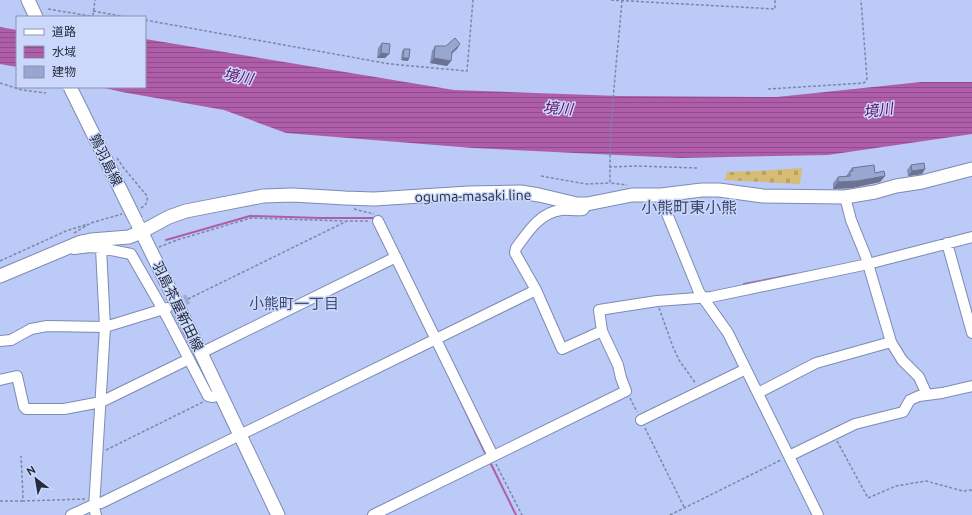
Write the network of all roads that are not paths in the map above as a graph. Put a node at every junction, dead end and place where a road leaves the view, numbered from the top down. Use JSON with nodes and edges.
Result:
{"nodes":[{"id":1,"x":28,"y":0,"type":"edge"},
{"id":2,"x":36,"y":16,"type":"edge"},
{"id":3,"x":71,"y":88,"type":"edge"},
{"id":4,"x":972,"y":169,"type":"edge"},
{"id":5,"x":661,"y":195,"type":"junction"},
{"id":6,"x":845,"y":196,"type":"junction"},
{"id":7,"x":587,"y":204,"type":"junction"},
{"id":8,"x":138,"y":221,"type":"junction"},
{"id":9,"x":378,"y":221,"type":"road end"},
{"id":10,"x":972,"y":237,"type":"edge"},
{"id":11,"x":947,"y":243,"type":"junction"},
{"id":12,"x":101,"y":248,"type":"junction"},
{"id":13,"x":63,"y":250,"type":"junction"},
{"id":14,"x":396,"y":257,"type":"junction"},
{"id":15,"x":868,"y":264,"type":"junction"},
{"id":16,"x":0,"y":276,"type":"edge"},
{"id":17,"x":536,"y":290,"type":"junction"},
{"id":18,"x":703,"y":297,"type":"junction"},
{"id":19,"x":165,"y":309,"type":"junction"},
{"id":20,"x":105,"y":328,"type":"junction"},
{"id":21,"x":602,"y":331,"type":"junction"},
{"id":22,"x":972,"y":332,"type":"edge"},
{"id":23,"x":436,"y":339,"type":"junction"},
{"id":24,"x":0,"y":341,"type":"edge"},
{"id":25,"x":891,"y":342,"type":"junction"},
{"id":26,"x":201,"y":353,"type":"junction"},
{"id":27,"x":189,"y":358,"type":"junction"},
{"id":28,"x":746,"y":369,"type":"junction"},
{"id":29,"x":0,"y":380,"type":"edge"},
{"id":30,"x":972,"y":386,"type":"edge"},
{"id":31,"x":758,"y":392,"type":"junction"},
{"id":32,"x":926,"y":395,"type":"junction"},
{"id":33,"x":215,"y":396,"type":"junction"},
{"id":34,"x":101,"y":402,"type":"junction"},
{"id":35,"x":641,"y":420,"type":"road end"},
{"id":36,"x":240,"y":434,"type":"junction"},
{"id":37,"x":493,"y":456,"type":"junction"},
{"id":38,"x":789,"y":456,"type":"junction"},
{"id":39,"x":95,"y":501,"type":"junction"},
{"id":40,"x":71,"y":515,"type":"edge"},
{"id":41,"x":96,"y":515,"type":"edge"},
{"id":42,"x":278,"y":515,"type":"edge"},
{"id":43,"x":373,"y":515,"type":"edge"},
{"id":44,"x":818,"y":515,"type":"edge"}],
"edges":[{"from":1,"to":2,"type":"main road"},
{"from":3,"to":8,"type":"main road","name":"鶉羽島線","bridge":true},
{"from":4,"to":6,"type":"main road","name":"oguma-masaki line"},
{"from":5,"to":6,"type":"main road","name":"oguma-masaki line"},
{"from":5,"to":7,"type":"main road","name":"oguma-masaki line"},
{"from":5,"to":18,"type":"street"},
{"from":6,"to":15,"type":"street"},
{"from":7,"to":8,"type":"main road","name":"oguma-masaki line"},
{"from":7,"to":17,"type":"street"},
{"from":8,"to":13,"type":"main road"},
{"from":8,"to":26,"type":"main road","name":"羽島茶屋新田線"},
{"from":9,"to":14,"type":"street"},
{"from":10,"to":11,"type":"street"},
{"from":11,"to":15,"type":"street"},
{"from":11,"to":22,"type":"street"},
{"from":12,"to":13,"type":"street"},
{"from":12,"to":19,"type":"street"},
{"from":12,"to":20,"type":"street"},
{"from":13,"to":16,"type":"main road"},
{"from":14,"to":23,"type":"street"},
{"from":14,"to":26,"type":"street"},
{"from":15,"to":18,"type":"street"},
{"from":15,"to":25,"type":"street"},
{"from":17,"to":21,"type":"street"},
{"from":17,"to":23,"type":"street"},
{"from":18,"to":21,"type":"street"},
{"from":18,"to":28,"type":"street"},
{"from":19,"to":20,"type":"street"},
{"from":19,"to":27,"type":"street"},
{"from":20,"to":24,"type":"street"},
{"from":20,"to":34,"type":"street"},
{"from":21,"to":37,"type":"street"},
{"from":23,"to":36,"type":"street"},
{"from":23,"to":37,"type":"street"},
{"from":25,"to":31,"type":"street"},
{"from":25,"to":32,"type":"street"},
{"from":26,"to":33,"type":"main road","name":"羽島茶屋新田線"},
{"from":27,"to":33,"type":"street"},
{"from":27,"to":34,"type":"street"},
{"from":28,"to":31,"type":"street"},
{"from":28,"to":35,"type":"street"},
{"from":29,"to":34,"type":"street"},
{"from":30,"to":32,"type":"street"},
{"from":31,"to":38,"type":"street"},
{"from":32,"to":38,"type":"street"},
{"from":33,"to":36,"type":"main road","name":"羽島茶屋新田線"},
{"from":34,"to":39,"type":"street"},
{"from":36,"to":39,"type":"street"},
{"from":36,"to":42,"type":"main road","name":"羽島茶屋新田線"},
{"from":37,"to":43,"type":"street"},
{"from":38,"to":44,"type":"street"},
{"from":39,"to":40,"type":"street"},
{"from":39,"to":41,"type":"street"}]}
